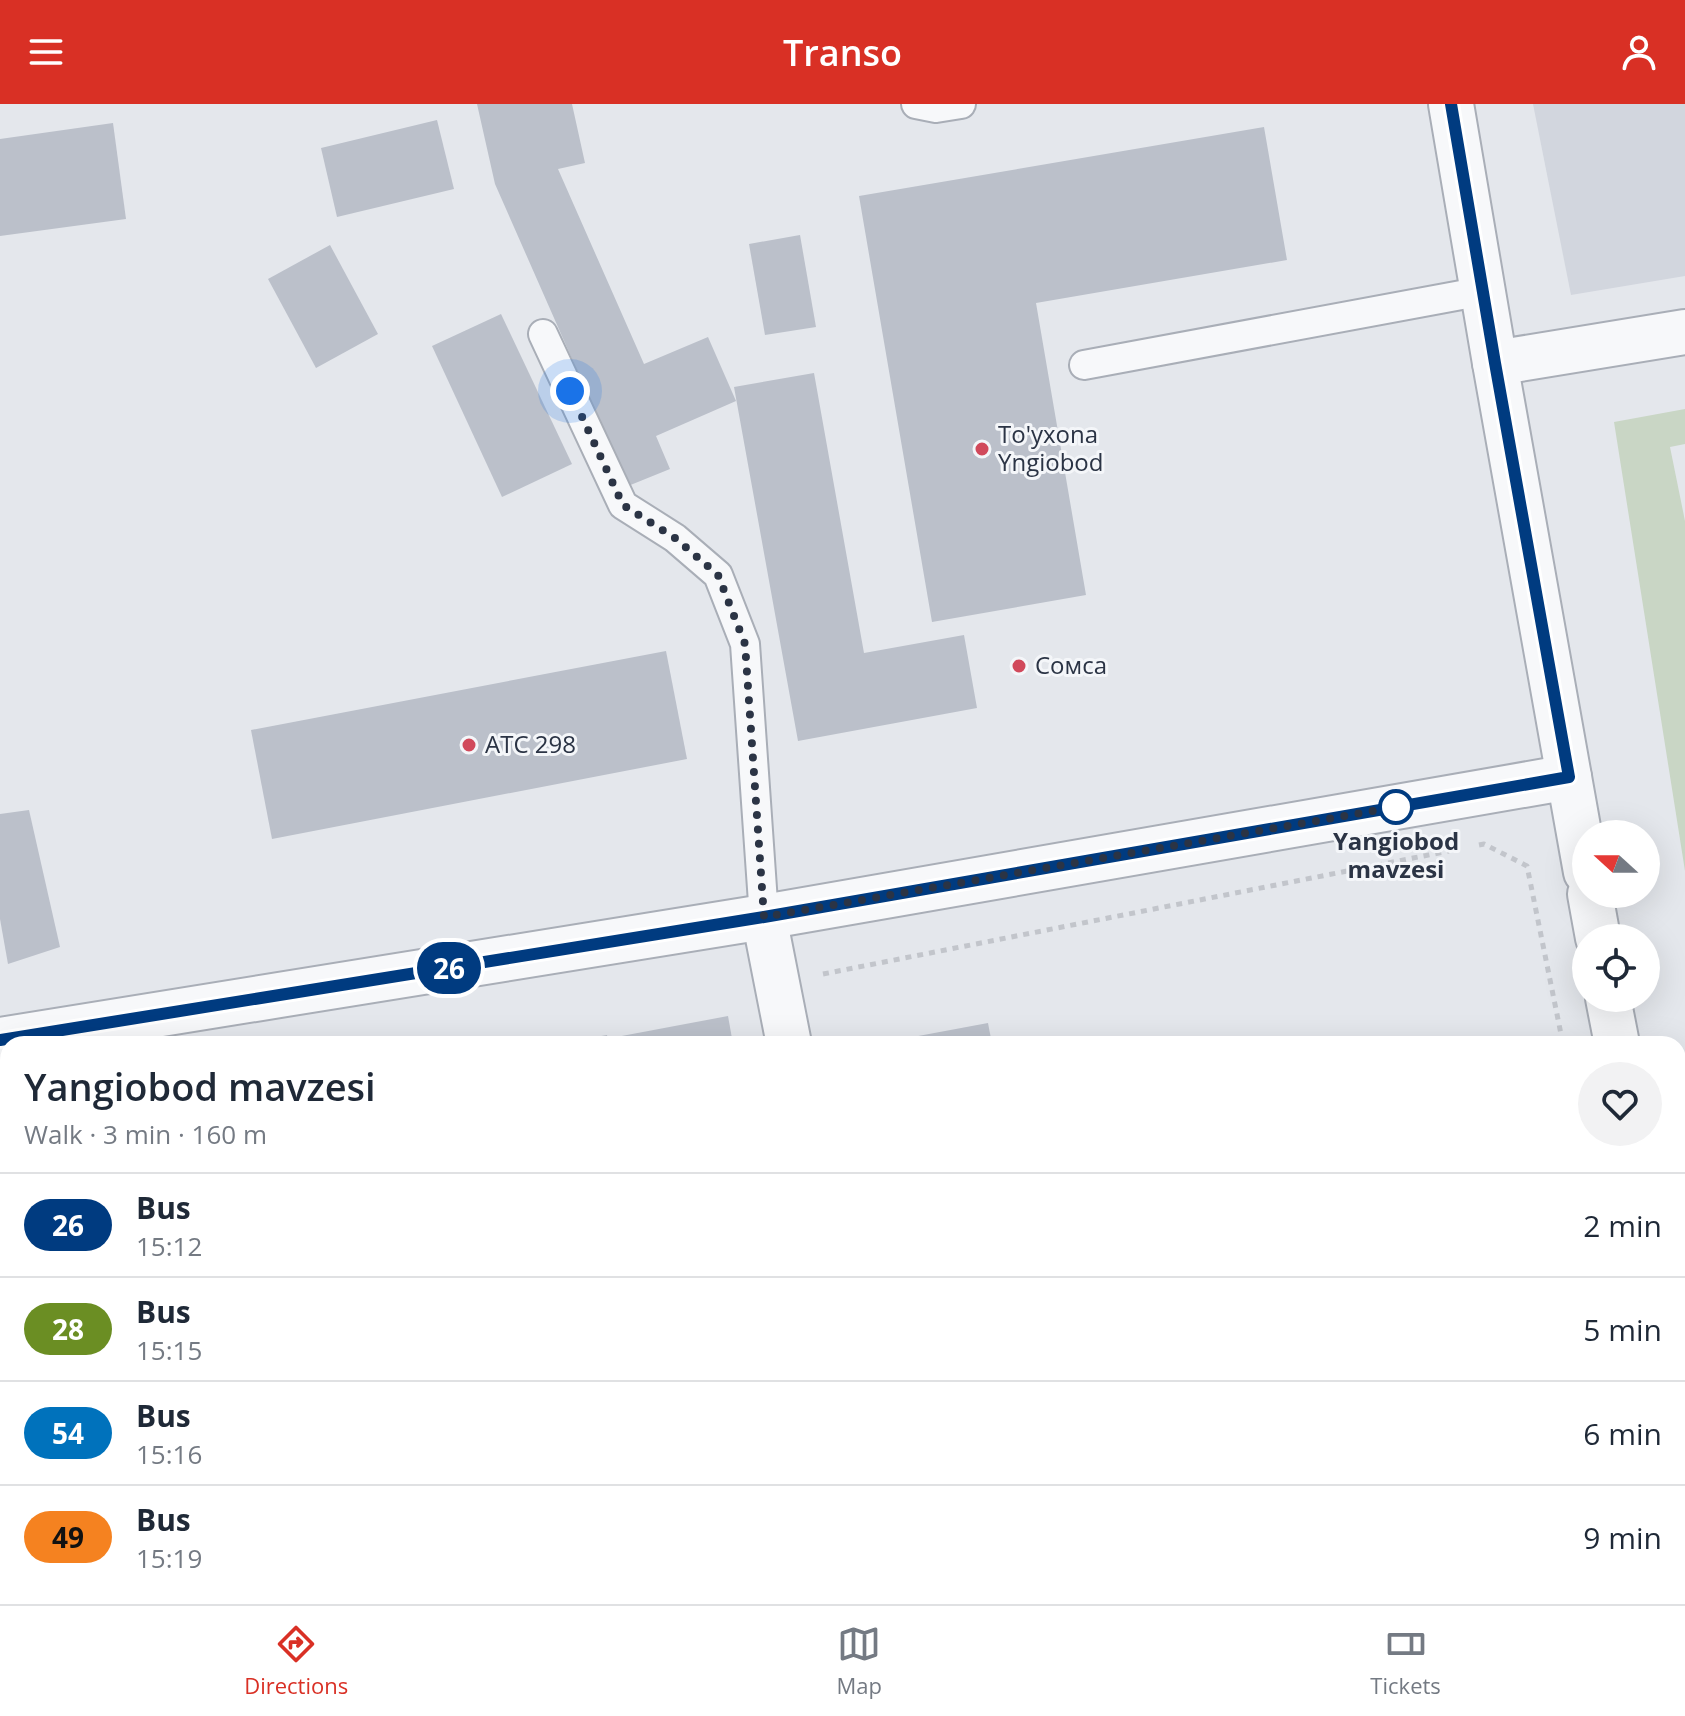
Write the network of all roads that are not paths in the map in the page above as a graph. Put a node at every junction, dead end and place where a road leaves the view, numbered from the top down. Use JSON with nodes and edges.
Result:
{"nodes":[{"id":1,"x":916,"y":104,"type":"edge"},
{"id":2,"x":961,"y":104,"type":"edge"},
{"id":3,"x":1451,"y":104,"type":"edge"},
{"id":4,"x":1483,"y":291,"type":"junction"},
{"id":5,"x":1685,"y":332,"type":"edge"},
{"id":6,"x":543,"y":334,"type":"dead end"},
{"id":7,"x":1495,"y":363,"type":"junction"},
{"id":8,"x":1084,"y":365,"type":"dead end"},
{"id":9,"x":1569,"y":777,"type":"junction"},
{"id":10,"x":1577,"y":820,"type":"edge"},
{"id":11,"x":764,"y":917,"type":"junction"},
{"id":12,"x":1611,"y":1012,"type":"edge"},
{"id":13,"x":25,"y":1036,"type":"edge"},
{"id":14,"x":787,"y":1036,"type":"edge"},
{"id":15,"x":1615,"y":1036,"type":"edge"}],
"edges":[{"from":1,"to":2,"type":"lane"},
{"from":3,"to":4,"type":"street"},
{"from":4,"to":7,"type":"street"},
{"from":4,"to":8,"type":"lane"},
{"from":5,"to":7,"type":"street"},
{"from":6,"to":11,"type":"lane"},
{"from":7,"to":9,"type":"street"},
{"from":9,"to":10,"type":"street"},
{"from":9,"to":11,"type":"street"},
{"from":11,"to":13,"type":"street"},
{"from":11,"to":14,"type":"street"},
{"from":12,"to":15,"type":"street"}]}
